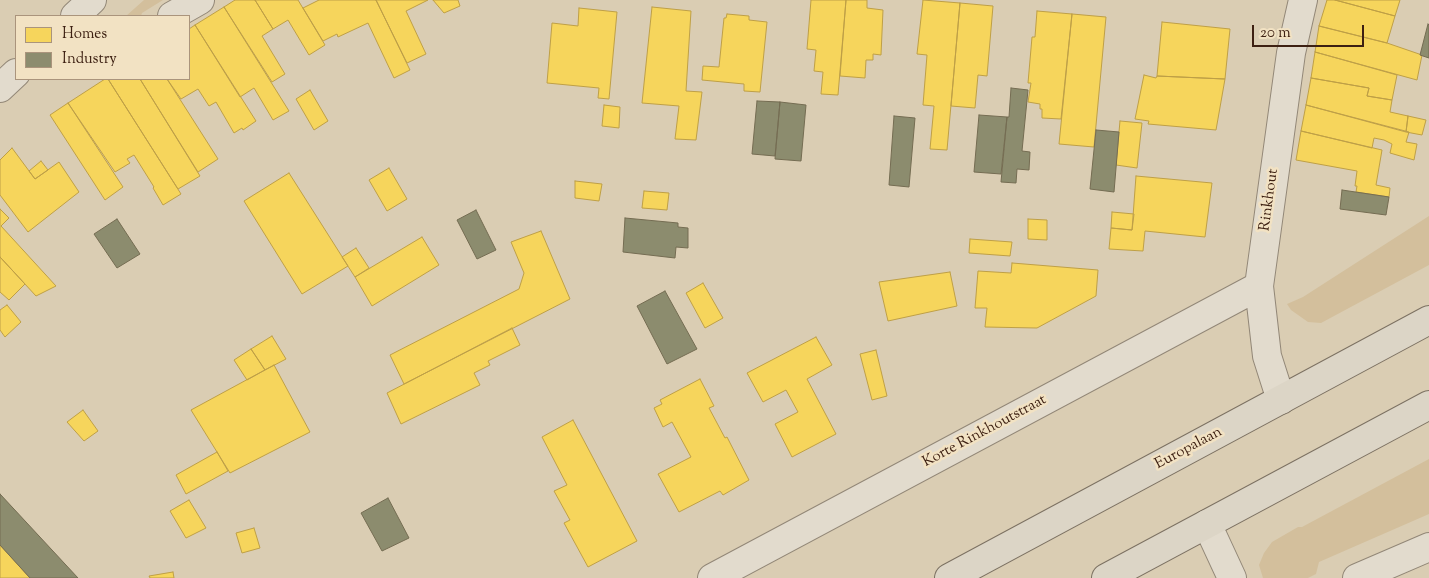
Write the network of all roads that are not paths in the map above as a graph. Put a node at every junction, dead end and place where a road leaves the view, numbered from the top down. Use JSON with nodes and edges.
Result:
{"nodes":[{"id":1,"x":92,"y":0,"type":"edge"},
{"id":2,"x":200,"y":0,"type":"edge"},
{"id":3,"x":1303,"y":0,"type":"edge"},
{"id":4,"x":76,"y":15,"type":"edge"},
{"id":5,"x":174,"y":15,"type":"edge"},
{"id":6,"x":15,"y":74,"type":"edge"},
{"id":7,"x":0,"y":88,"type":"edge"},
{"id":8,"x":1259,"y":286,"type":"junction"},
{"id":9,"x":1429,"y":320,"type":"edge"},
{"id":10,"x":1280,"y":400,"type":"junction"},
{"id":11,"x":1429,"y":405,"type":"edge"},
{"id":12,"x":1207,"y":524,"type":"junction"},
{"id":13,"x":1429,"y":547,"type":"edge"},
{"id":14,"x":712,"y":578,"type":"edge"},
{"id":15,"x":949,"y":578,"type":"edge"},
{"id":16,"x":1106,"y":578,"type":"edge"},
{"id":17,"x":1232,"y":578,"type":"edge"},
{"id":18,"x":1357,"y":578,"type":"edge"}],
"edges":[{"from":1,"to":4,"type":"street"},
{"from":2,"to":5,"type":"street"},
{"from":3,"to":8,"type":"street","name":"Rinkhout"},
{"from":6,"to":7,"type":"street"},
{"from":8,"to":10,"type":"street","name":"Rinkhout"},
{"from":8,"to":14,"type":"street","name":"Korte Rinkhoutstraat"},
{"from":9,"to":10,"type":"highway","name":"Europalaan"},
{"from":10,"to":15,"type":"highway","name":"Europalaan"},
{"from":11,"to":12,"type":"highway"},
{"from":12,"to":16,"type":"highway"},
{"from":12,"to":17,"type":"street"},
{"from":13,"to":18,"type":"street"}]}
